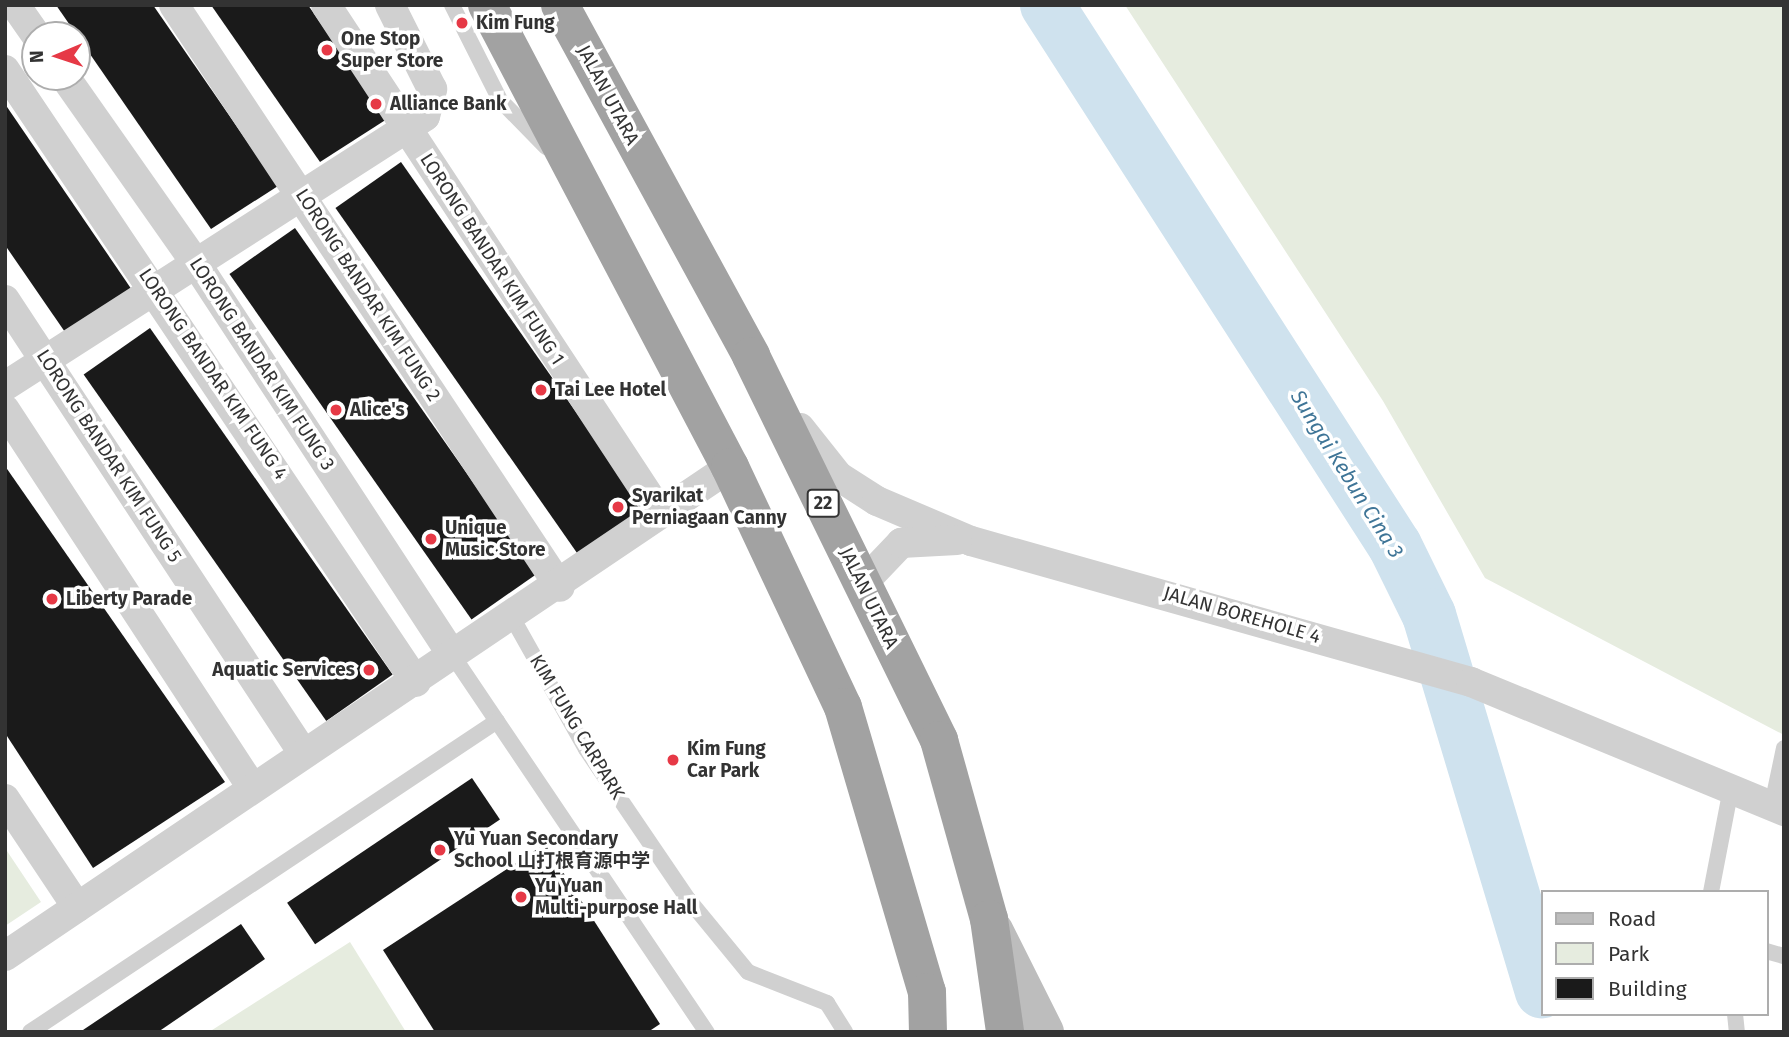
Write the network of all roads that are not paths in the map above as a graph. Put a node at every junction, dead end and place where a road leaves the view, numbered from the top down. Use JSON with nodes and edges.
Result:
{"nodes":[{"id":1,"x":15,"y":5,"type":"edge"},
{"id":2,"x":174,"y":5,"type":"edge"},
{"id":3,"x":326,"y":5,"type":"edge"},
{"id":4,"x":390,"y":5,"type":"edge"},
{"id":5,"x":452,"y":5,"type":"edge"},
{"id":6,"x":487,"y":5,"type":"edge"},
{"id":7,"x":560,"y":5,"type":"edge"},
{"id":8,"x":583,"y":5,"type":"edge"},
{"id":9,"x":26,"y":21,"type":"edge"},
{"id":10,"x":5,"y":70,"type":"edge"},
{"id":11,"x":75,"y":91,"type":"edge"},
{"id":12,"x":610,"y":100,"type":"junction"},
{"id":13,"x":406,"y":129,"type":"junction"},
{"id":14,"x":575,"y":176,"type":"junction"},
{"id":15,"x":303,"y":196,"type":"junction"},
{"id":16,"x":197,"y":265,"type":"junction"},
{"id":17,"x":157,"y":289,"type":"junction"},
{"id":18,"x":5,"y":300,"type":"edge"},
{"id":19,"x":751,"y":356,"type":"junction"},
{"id":20,"x":46,"y":360,"type":"junction"},
{"id":21,"x":5,"y":386,"type":"edge"},
{"id":22,"x":5,"y":410,"type":"edge"},
{"id":23,"x":730,"y":467,"type":"junction"},
{"id":24,"x":660,"y":513,"type":"junction"},
{"id":25,"x":971,"y":541,"type":"junction"},
{"id":26,"x":862,"y":583,"type":"junction"},
{"id":27,"x":560,"y":587,"type":"junction"},
{"id":28,"x":513,"y":619,"type":"junction"},
{"id":29,"x":453,"y":656,"type":"junction"},
{"id":30,"x":416,"y":682,"type":"junction"},
{"id":31,"x":497,"y":721,"type":"junction"},
{"id":32,"x":1784,"y":748,"type":"edge"},
{"id":33,"x":303,"y":753,"type":"junction"},
{"id":34,"x":252,"y":788,"type":"junction"},
{"id":35,"x":1731,"y":788,"type":"junction"},
{"id":36,"x":5,"y":799,"type":"edge"},
{"id":37,"x":1778,"y":808,"type":"edge"},
{"id":38,"x":1711,"y":890,"type":"edge"},
{"id":39,"x":78,"y":906,"type":"junction"},
{"id":40,"x":989,"y":919,"type":"junction"},
{"id":41,"x":5,"y":956,"type":"edge"},
{"id":42,"x":30,"y":1032,"type":"edge"},
{"id":43,"x":707,"y":1032,"type":"edge"},
{"id":44,"x":845,"y":1032,"type":"edge"},
{"id":45,"x":928,"y":1032,"type":"edge"},
{"id":46,"x":1005,"y":1032,"type":"edge"},
{"id":47,"x":1045,"y":1032,"type":"edge"}],
"edges":[{"from":1,"to":9,"type":"street"},
{"from":2,"to":15,"type":"street","name":"LORONG BANDAR KIM FUNG 2"},
{"from":3,"to":13,"type":"street","name":"LORONG BANDAR KIM FUNG 1"},
{"from":4,"to":13,"type":"street"},
{"from":5,"to":14,"type":"lane"},
{"from":6,"to":14,"type":"highway"},
{"from":7,"to":12,"type":"highway","name":"JALAN UTARA","number":"22"},
{"from":8,"to":12,"type":"lane"},
{"from":10,"to":17,"type":"street","name":"LORONG BANDAR KIM FUNG 4"},
{"from":11,"to":16,"type":"street","name":"LORONG BANDAR KIM FUNG 3"},
{"from":12,"to":19,"type":"highway","name":"JALAN UTARA","number":"22"},
{"from":13,"to":15,"type":"street"},
{"from":13,"to":24,"type":"street","name":"LORONG BANDAR KIM FUNG 1"},
{"from":14,"to":23,"type":"highway"},
{"from":15,"to":16,"type":"street"},
{"from":15,"to":27,"type":"street","name":"LORONG BANDAR KIM FUNG 2"},
{"from":16,"to":17,"type":"street"},
{"from":16,"to":29,"type":"street","name":"LORONG BANDAR KIM FUNG 3"},
{"from":17,"to":20,"type":"street"},
{"from":17,"to":30,"type":"street","name":"LORONG BANDAR KIM FUNG 4"},
{"from":18,"to":20,"type":"street","name":"LORONG BANDAR KIM FUNG 5"},
{"from":19,"to":25,"type":"street","name":"JALAN BOREHOLE 4"},
{"from":19,"to":26,"type":"highway","name":"JALAN UTARA","number":"22"},
{"from":20,"to":21,"type":"street"},
{"from":20,"to":33,"type":"street","name":"LORONG BANDAR KIM FUNG 5"},
{"from":22,"to":34,"type":"street"},
{"from":23,"to":24,"type":"street"},
{"from":23,"to":45,"type":"highway"},
{"from":24,"to":27,"type":"street"},
{"from":25,"to":26,"type":"street"},
{"from":25,"to":35,"type":"street","name":"JALAN BOREHOLE 4"},
{"from":26,"to":40,"type":"highway","name":"JALAN UTARA","number":"22"},
{"from":27,"to":28,"type":"street"},
{"from":28,"to":29,"type":"street"},
{"from":28,"to":44,"type":"lane","name":"KIM FUNG CARPARK"},
{"from":29,"to":30,"type":"street"},
{"from":29,"to":31,"type":"lane"},
{"from":30,"to":33,"type":"street"},
{"from":31,"to":42,"type":"lane"},
{"from":31,"to":43,"type":"lane"},
{"from":32,"to":37,"type":"lane"},
{"from":33,"to":34,"type":"street"},
{"from":34,"to":39,"type":"street"},
{"from":35,"to":37,"type":"street","name":"JALAN BOREHOLE 4"},
{"from":35,"to":38,"type":"lane"},
{"from":36,"to":39,"type":"street"},
{"from":39,"to":41,"type":"street"},
{"from":40,"to":46,"type":"highway","name":"JALAN UTARA","number":"22"},
{"from":40,"to":47,"type":"main road"}]}
